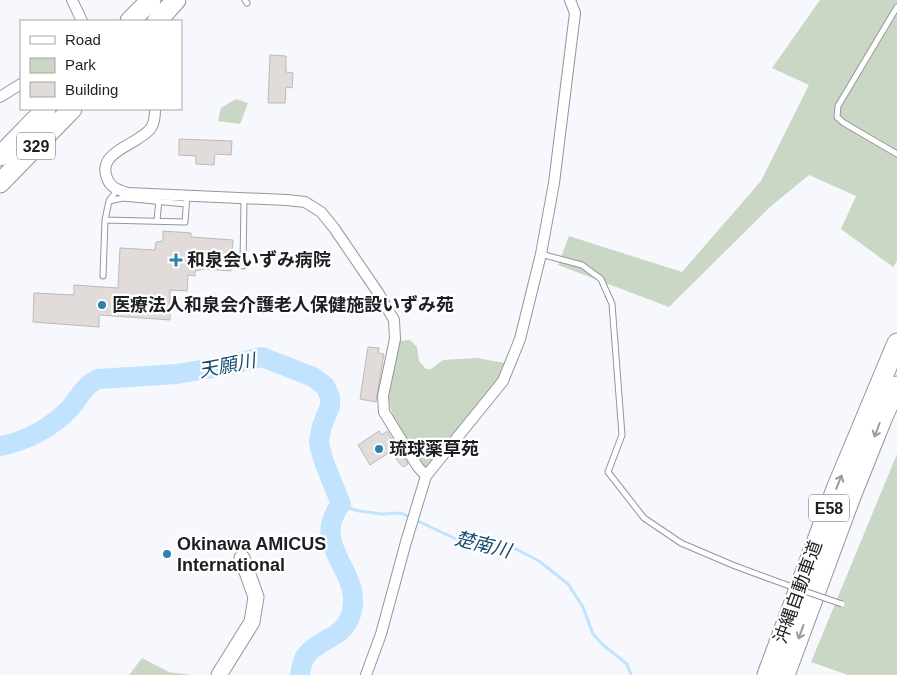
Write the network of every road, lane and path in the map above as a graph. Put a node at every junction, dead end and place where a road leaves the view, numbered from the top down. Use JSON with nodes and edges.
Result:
{"nodes":[{"id":1,"x":72,"y":0,"type":"edge"},
{"id":2,"x":151,"y":0,"type":"edge"},
{"id":3,"x":176,"y":0,"type":"edge"},
{"id":4,"x":570,"y":0,"type":"edge"},
{"id":5,"x":897,"y":7,"type":"edge"},
{"id":6,"x":82,"y":20,"type":"edge"},
{"id":7,"x":131,"y":20,"type":"edge"},
{"id":8,"x":158,"y":20,"type":"edge"},
{"id":9,"x":20,"y":85,"type":"edge"},
{"id":10,"x":0,"y":97,"type":"edge"},
{"id":11,"x":45,"y":110,"type":"edge"},
{"id":12,"x":71,"y":110,"type":"edge"},
{"id":13,"x":155,"y":110,"type":"edge"},
{"id":14,"x":897,"y":154,"type":"edge"},
{"id":15,"x":0,"y":156,"type":"edge"},
{"id":16,"x":0,"y":183,"type":"edge"},
{"id":17,"x":117,"y":190,"type":"junction"},
{"id":18,"x":159,"y":197,"type":"junction"},
{"id":19,"x":244,"y":198,"type":"junction"},
{"id":20,"x":187,"y":200,"type":"junction"},
{"id":21,"x":109,"y":201,"type":"junction"},
{"id":22,"x":105,"y":220,"type":"junction"},
{"id":23,"x":157,"y":221,"type":"junction"},
{"id":24,"x":541,"y":254,"type":"junction"},
{"id":25,"x":243,"y":266,"type":"dead end"},
{"id":26,"x":103,"y":276,"type":"dead end"},
{"id":27,"x":897,"y":343,"type":"edge"},
{"id":28,"x":897,"y":386,"type":"edge"},
{"id":29,"x":426,"y":476,"type":"junction"},
{"id":30,"x":242,"y":558,"type":"dead end"},
{"id":31,"x":842,"y":604,"type":"dead end"},
{"id":32,"x":367,"y":674,"type":"edge"},
{"id":33,"x":219,"y":675,"type":"edge"},
{"id":34,"x":767,"y":675,"type":"edge"},
{"id":35,"x":785,"y":675,"type":"edge"}],
"edges":[{"from":1,"to":6,"type":"street"},
{"from":2,"to":7,"type":"highway"},
{"from":3,"to":8,"type":"highway"},
{"from":4,"to":24,"type":"street"},
{"from":5,"to":14,"type":"lane"},
{"from":9,"to":10,"type":"street"},
{"from":11,"to":15,"type":"highway","number":"329"},
{"from":12,"to":16,"type":"highway","number":"329"},
{"from":13,"to":17,"type":"street"},
{"from":17,"to":18,"type":"street"},
{"from":17,"to":21,"type":"lane"},
{"from":18,"to":20,"type":"street"},
{"from":18,"to":21,"type":"lane"},
{"from":18,"to":23,"type":"lane"},
{"from":19,"to":20,"type":"street"},
{"from":19,"to":25,"type":"lane"},
{"from":19,"to":29,"type":"street"},
{"from":20,"to":23,"type":"lane"},
{"from":21,"to":22,"type":"lane"},
{"from":22,"to":23,"type":"lane"},
{"from":22,"to":26,"type":"lane"},
{"from":24,"to":29,"type":"street"},
{"from":24,"to":31,"type":"lane","bridge":true},
{"from":34,"to":27,"type":"highway","name":"沖縄自動車道","number":"E58","one_way":true},
{"from":28,"to":35,"type":"highway","name":"沖縄自動車道","number":"E58","one_way":true},
{"from":29,"to":32,"type":"street"},
{"from":30,"to":33,"type":"street"}]}
